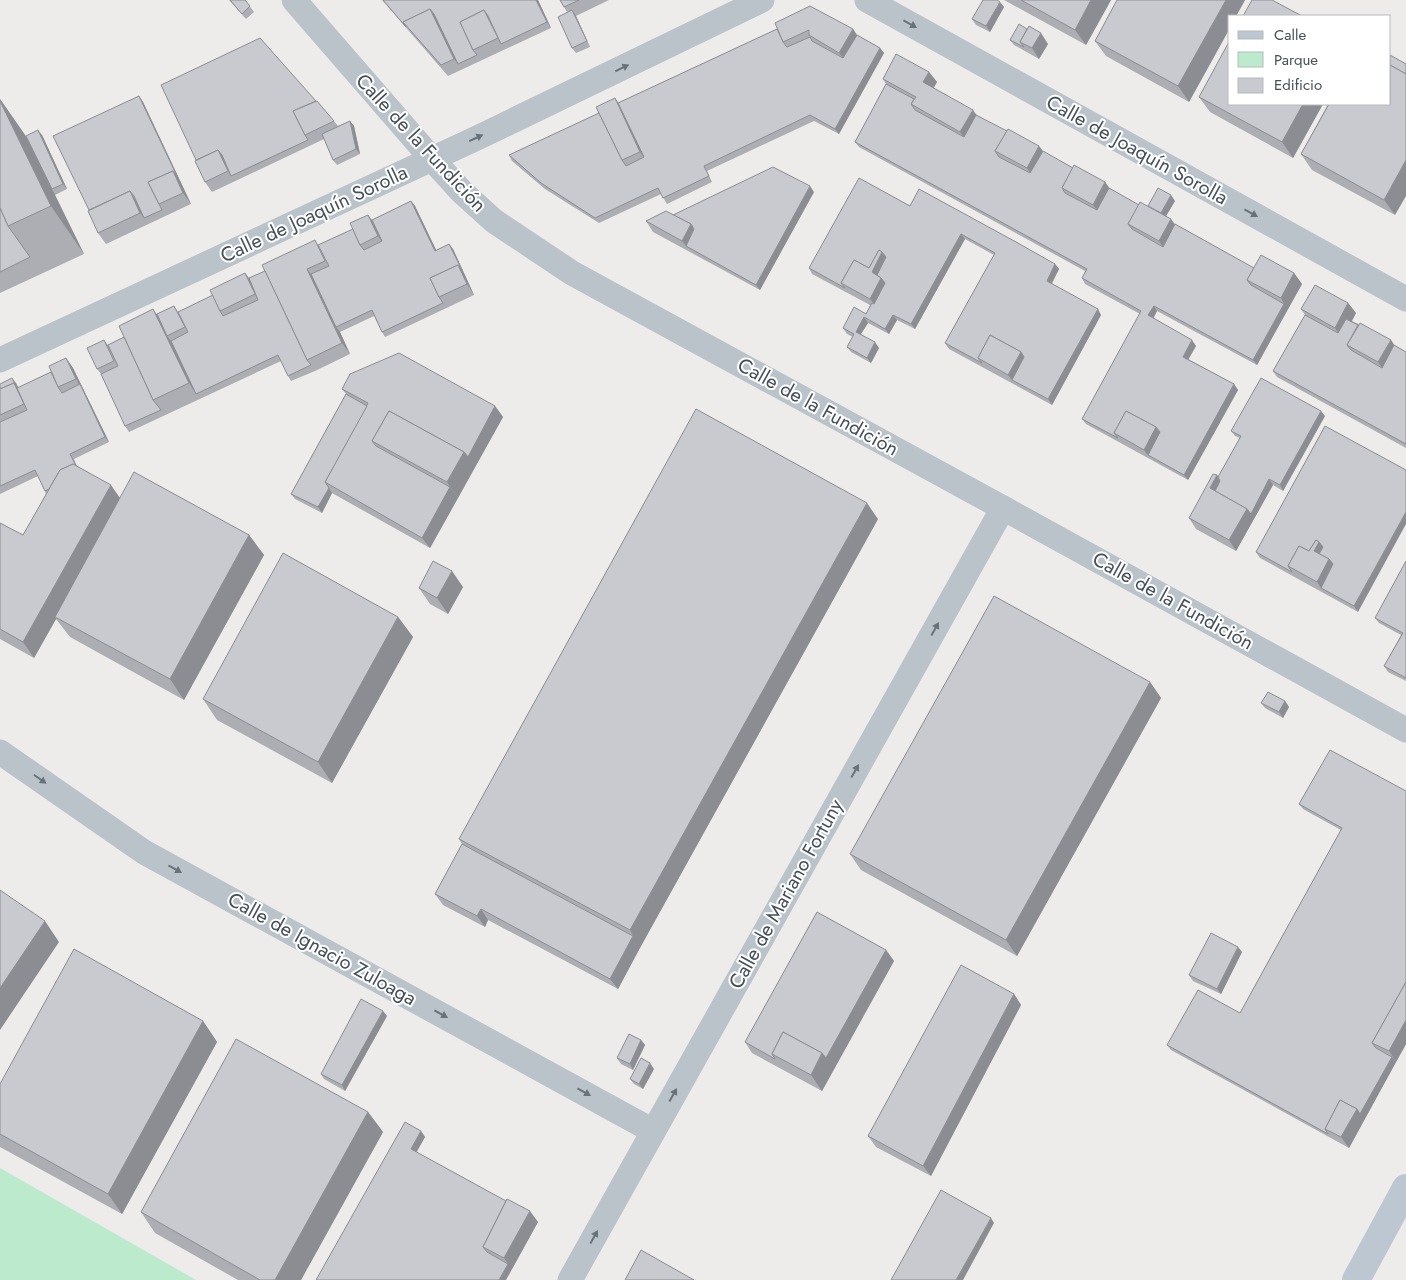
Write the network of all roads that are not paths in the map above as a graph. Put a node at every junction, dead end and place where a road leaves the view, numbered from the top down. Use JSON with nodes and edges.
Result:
{"nodes":[{"id":1,"x":294,"y":0,"type":"edge"},
{"id":2,"x":762,"y":0,"type":"edge"},
{"id":3,"x":867,"y":0,"type":"edge"},
{"id":4,"x":432,"y":159,"type":"junction"},
{"id":5,"x":1406,"y":299,"type":"edge"},
{"id":6,"x":0,"y":360,"type":"edge"},
{"id":7,"x":1003,"y":508,"type":"junction"},
{"id":8,"x":1406,"y":730,"type":"edge"},
{"id":9,"x":0,"y":752,"type":"edge"},
{"id":10,"x":653,"y":1131,"type":"junction"},
{"id":11,"x":1406,"y":1188,"type":"edge"},
{"id":12,"x":570,"y":1280,"type":"edge"},
{"id":13,"x":1356,"y":1280,"type":"edge"}],
"edges":[{"from":1,"to":4,"type":"street","name":"Calle de la Fundición"},
{"from":4,"to":2,"type":"street","name":"Calle de Joaquín Sorolla","one_way":true},
{"from":3,"to":5,"type":"street","name":"Calle de Joaquín Sorolla","one_way":true},
{"from":4,"to":6,"type":"street","name":"Calle de Joaquín Sorolla"},
{"from":4,"to":7,"type":"street","name":"Calle de la Fundición"},
{"from":7,"to":8,"type":"street","name":"Calle de la Fundición"},
{"from":10,"to":7,"type":"street","name":"Calle de Mariano Fortuny","one_way":true},
{"from":9,"to":10,"type":"street","name":"Calle de Ignacio Zuloaga","one_way":true},
{"from":12,"to":10,"type":"street","name":"Calle de Mariano Fortuny","one_way":true},
{"from":11,"to":13,"type":"street"}]}
